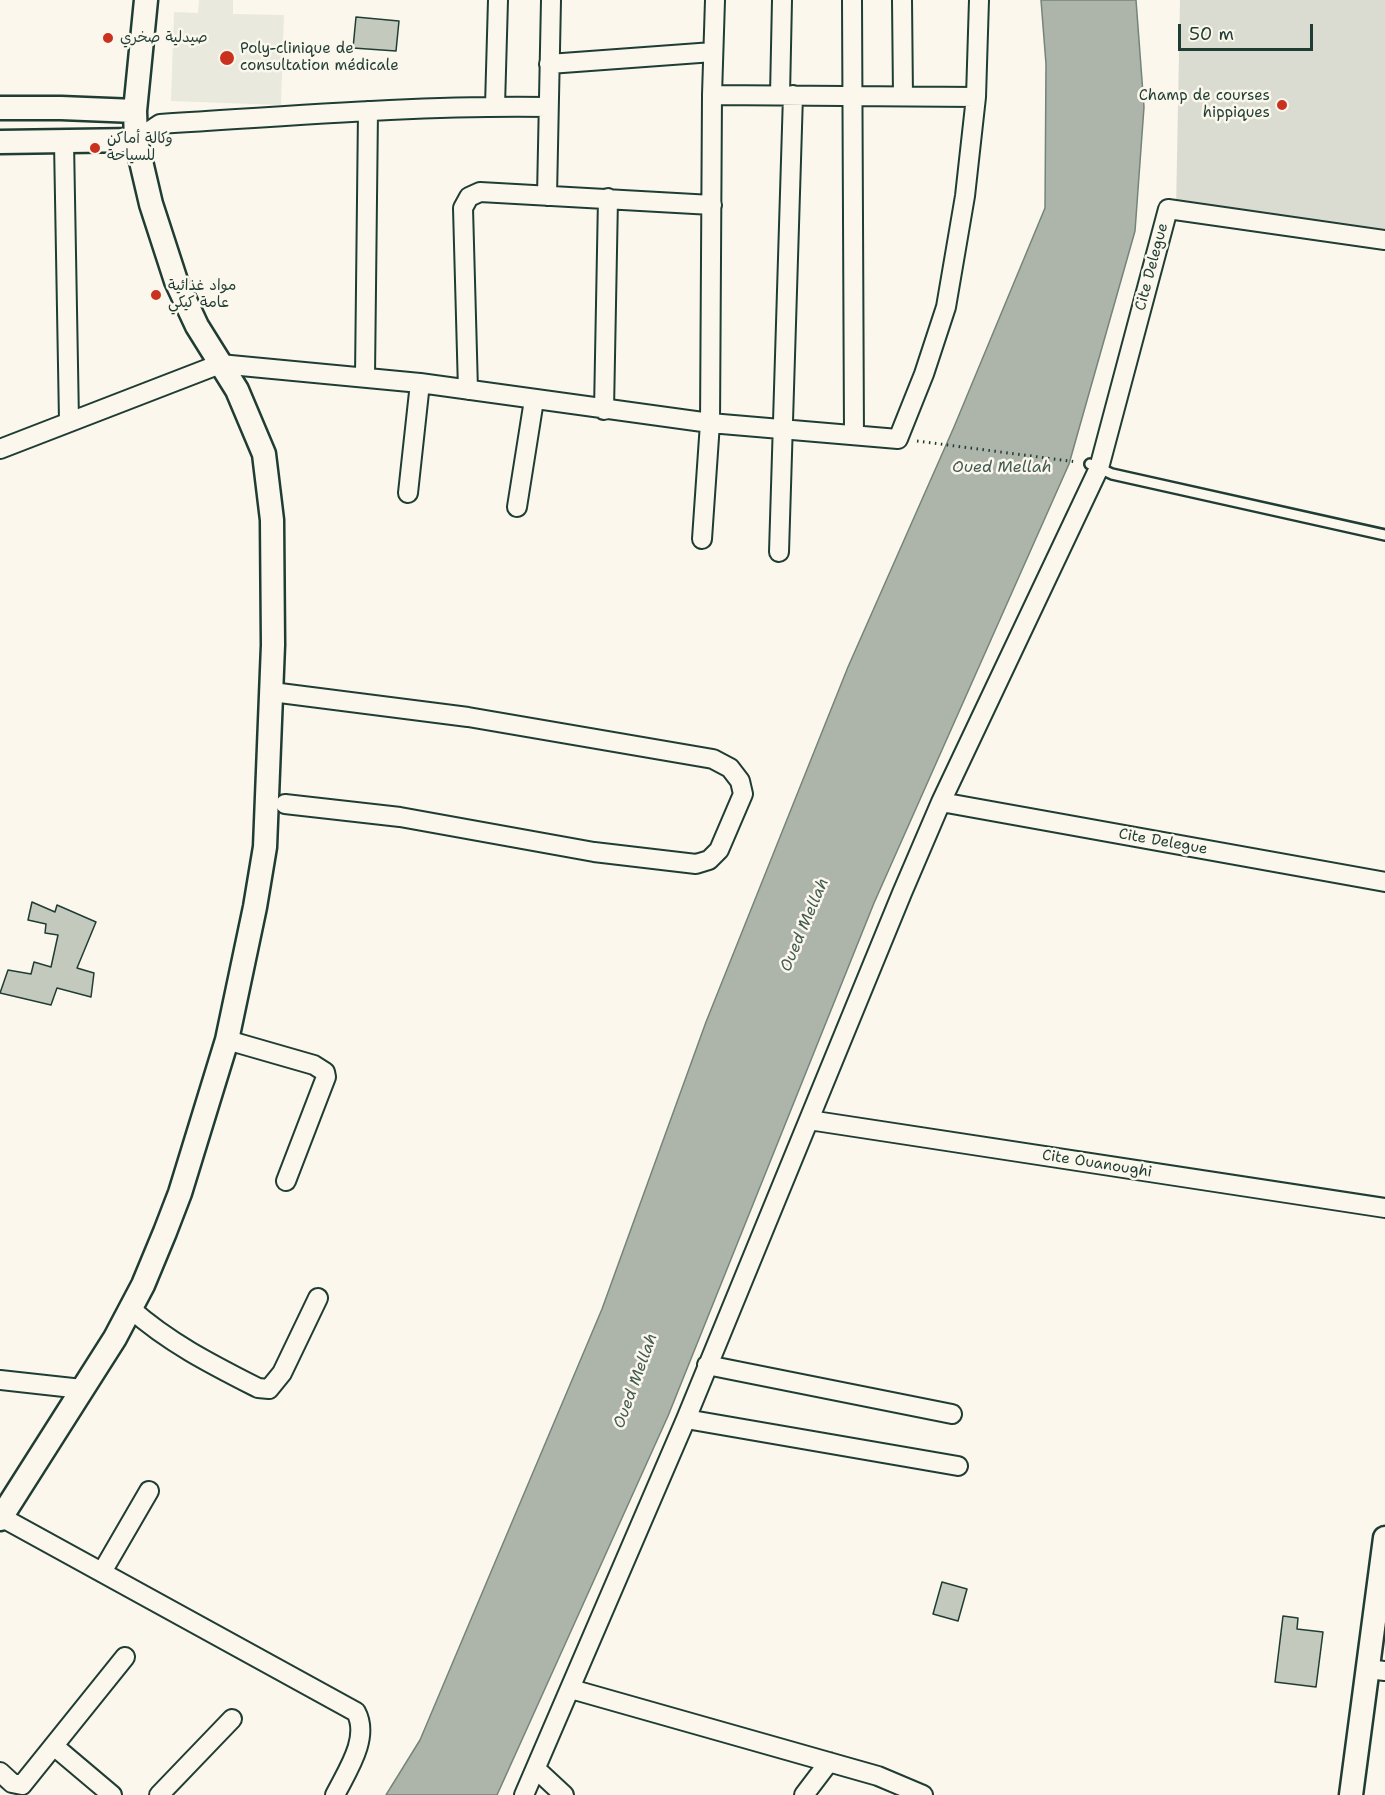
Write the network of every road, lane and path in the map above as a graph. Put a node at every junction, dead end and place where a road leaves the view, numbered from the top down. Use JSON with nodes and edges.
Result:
{"nodes":[{"id":1,"x":146,"y":0,"type":"edge"},
{"id":2,"x":498,"y":0,"type":"edge"},
{"id":3,"x":551,"y":0,"type":"edge"},
{"id":4,"x":715,"y":0,"type":"edge"},
{"id":5,"x":782,"y":0,"type":"edge"},
{"id":6,"x":852,"y":0,"type":"edge"},
{"id":7,"x":902,"y":0,"type":"edge"},
{"id":8,"x":979,"y":0,"type":"edge"},
{"id":9,"x":713,"y":52,"type":"junction"},
{"id":10,"x":549,"y":64,"type":"junction"},
{"id":11,"x":712,"y":95,"type":"junction"},
{"id":12,"x":787,"y":95,"type":"junction"},
{"id":13,"x":852,"y":96,"type":"junction"},
{"id":14,"x":903,"y":96,"type":"junction"},
{"id":15,"x":976,"y":97,"type":"junction"},
{"id":16,"x":495,"y":106,"type":"junction"},
{"id":17,"x":548,"y":107,"type":"junction"},
{"id":18,"x":0,"y":108,"type":"edge"},
{"id":19,"x":135,"y":111,"type":"junction"},
{"id":20,"x":368,"y":111,"type":"junction"},
{"id":21,"x":160,"y":124,"type":"junction"},
{"id":22,"x":136,"y":140,"type":"junction"},
{"id":23,"x":0,"y":142,"type":"edge"},
{"id":24,"x":64,"y":142,"type":"junction"},
{"id":25,"x":547,"y":196,"type":"junction"},
{"id":26,"x":608,"y":198,"type":"junction"},
{"id":27,"x":712,"y":205,"type":"junction"},
{"id":28,"x":1385,"y":240,"type":"edge"},
{"id":29,"x":220,"y":364,"type":"junction"},
{"id":30,"x":365,"y":376,"type":"junction"},
{"id":31,"x":420,"y":383,"type":"junction"},
{"id":32,"x":468,"y":390,"type":"junction"},
{"id":33,"x":534,"y":400,"type":"junction"},
{"id":34,"x":604,"y":410,"type":"junction"},
{"id":35,"x":69,"y":421,"type":"junction"},
{"id":36,"x":710,"y":423,"type":"junction"},
{"id":37,"x":784,"y":431,"type":"junction"},
{"id":38,"x":854,"y":435,"type":"junction"},
{"id":39,"x":902,"y":439,"type":"junction"},
{"id":40,"x":0,"y":449,"type":"edge"},
{"id":41,"x":1095,"y":466,"type":"junction"},
{"id":42,"x":408,"y":494,"type":"dead end"},
{"id":43,"x":517,"y":507,"type":"dead end"},
{"id":44,"x":1385,"y":535,"type":"edge"},
{"id":45,"x":702,"y":539,"type":"dead end"},
{"id":46,"x":779,"y":552,"type":"dead end"},
{"id":47,"x":272,"y":692,"type":"junction"},
{"id":48,"x":941,"y":802,"type":"junction"},
{"id":49,"x":285,"y":804,"type":"dead end"},
{"id":50,"x":1385,"y":882,"type":"edge"},
{"id":51,"x":227,"y":1040,"type":"junction"},
{"id":52,"x":809,"y":1120,"type":"junction"},
{"id":53,"x":286,"y":1181,"type":"dead end"},
{"id":54,"x":1385,"y":1208,"type":"edge"},
{"id":55,"x":318,"y":1298,"type":"dead end"},
{"id":56,"x":131,"y":1309,"type":"junction"},
{"id":57,"x":707,"y":1365,"type":"junction"},
{"id":58,"x":0,"y":1380,"type":"edge"},
{"id":59,"x":82,"y":1389,"type":"junction"},
{"id":60,"x":952,"y":1414,"type":"dead end"},
{"id":61,"x":686,"y":1419,"type":"junction"},
{"id":62,"x":958,"y":1467,"type":"dead end"},
{"id":63,"x":149,"y":1491,"type":"dead end"},
{"id":64,"x":3,"y":1510,"type":"edge"},
{"id":65,"x":1385,"y":1538,"type":"edge"},
{"id":66,"x":102,"y":1572,"type":"junction"},
{"id":67,"x":125,"y":1657,"type":"dead end"},
{"id":68,"x":1376,"y":1670,"type":"edge"},
{"id":69,"x":571,"y":1689,"type":"junction"},
{"id":70,"x":232,"y":1719,"type":"dead end"},
{"id":71,"x":54,"y":1746,"type":"junction"},
{"id":72,"x":829,"y":1762,"type":"junction"},
{"id":73,"x":536,"y":1769,"type":"junction"},
{"id":74,"x":0,"y":1772,"type":"edge"},
{"id":75,"x":112,"y":1795,"type":"edge"},
{"id":76,"x":159,"y":1795,"type":"edge"},
{"id":77,"x":335,"y":1795,"type":"edge"},
{"id":78,"x":524,"y":1795,"type":"edge"},
{"id":79,"x":564,"y":1795,"type":"edge"},
{"id":80,"x":804,"y":1795,"type":"edge"},
{"id":81,"x":923,"y":1795,"type":"edge"},
{"id":82,"x":1351,"y":1795,"type":"edge"}],
"edges":[{"from":1,"to":19,"type":"street"},
{"from":2,"to":16,"type":"street"},
{"from":3,"to":10,"type":"street"},
{"from":4,"to":9,"type":"street"},
{"from":5,"to":12,"type":"street"},
{"from":6,"to":13,"type":"street"},
{"from":7,"to":14,"type":"street"},
{"from":8,"to":15,"type":"street"},
{"from":9,"to":10,"type":"street"},
{"from":9,"to":11,"type":"street"},
{"from":10,"to":17,"type":"street"},
{"from":11,"to":12,"type":"street"},
{"from":11,"to":27,"type":"street"},
{"from":12,"to":13,"type":"street"},
{"from":12,"to":37,"type":"street"},
{"from":13,"to":14,"type":"street"},
{"from":13,"to":38,"type":"street"},
{"from":14,"to":15,"type":"street"},
{"from":15,"to":39,"type":"street"},
{"from":16,"to":17,"type":"street"},
{"from":16,"to":20,"type":"street"},
{"from":17,"to":25,"type":"street"},
{"from":18,"to":19,"type":"street"},
{"from":19,"to":21,"type":"street"},
{"from":19,"to":22,"type":"street"},
{"from":20,"to":21,"type":"street"},
{"from":20,"to":30,"type":"street"},
{"from":21,"to":22,"type":"street"},
{"from":22,"to":24,"type":"street"},
{"from":22,"to":29,"type":"street"},
{"from":23,"to":24,"type":"street"},
{"from":24,"to":35,"type":"street"},
{"from":25,"to":26,"type":"street"},
{"from":25,"to":32,"type":"street"},
{"from":26,"to":27,"type":"street"},
{"from":26,"to":34,"type":"street"},
{"from":27,"to":36,"type":"street"},
{"from":28,"to":41,"type":"street","name":"Cite Delegue"},
{"from":29,"to":30,"type":"street"},
{"from":29,"to":35,"type":"street"},
{"from":29,"to":47,"type":"street"},
{"from":30,"to":31,"type":"street"},
{"from":31,"to":32,"type":"street"},
{"from":31,"to":42,"type":"street"},
{"from":32,"to":33,"type":"street"},
{"from":33,"to":34,"type":"street"},
{"from":33,"to":43,"type":"street"},
{"from":34,"to":36,"type":"street"},
{"from":35,"to":40,"type":"street"},
{"from":36,"to":37,"type":"street"},
{"from":36,"to":45,"type":"street"},
{"from":37,"to":38,"type":"street"},
{"from":37,"to":46,"type":"street"},
{"from":38,"to":39,"type":"street"},
{"from":39,"to":41,"type":"path"},
{"from":41,"to":44,"type":"lane"},
{"from":41,"to":48,"type":"street"},
{"from":47,"to":49,"type":"street"},
{"from":47,"to":51,"type":"street"},
{"from":48,"to":50,"type":"street","name":"Cite Delegue"},
{"from":48,"to":52,"type":"street"},
{"from":51,"to":53,"type":"street"},
{"from":51,"to":56,"type":"street"},
{"from":52,"to":54,"type":"street","name":"Cite Ouanoughi"},
{"from":52,"to":57,"type":"street"},
{"from":55,"to":56,"type":"street"},
{"from":56,"to":59,"type":"street"},
{"from":57,"to":60,"type":"street"},
{"from":57,"to":61,"type":"street"},
{"from":58,"to":59,"type":"street"},
{"from":59,"to":64,"type":"street"},
{"from":61,"to":62,"type":"street"},
{"from":61,"to":69,"type":"street"},
{"from":63,"to":66,"type":"street"},
{"from":64,"to":66,"type":"street"},
{"from":65,"to":68,"type":"street"},
{"from":66,"to":77,"type":"street"},
{"from":67,"to":71,"type":"street"},
{"from":68,"to":82,"type":"street"},
{"from":69,"to":72,"type":"street"},
{"from":69,"to":73,"type":"street"},
{"from":70,"to":76,"type":"street"},
{"from":71,"to":74,"type":"street"},
{"from":71,"to":75,"type":"street"},
{"from":72,"to":80,"type":"street"},
{"from":72,"to":81,"type":"street"},
{"from":73,"to":78,"type":"street"},
{"from":73,"to":79,"type":"street"}]}
